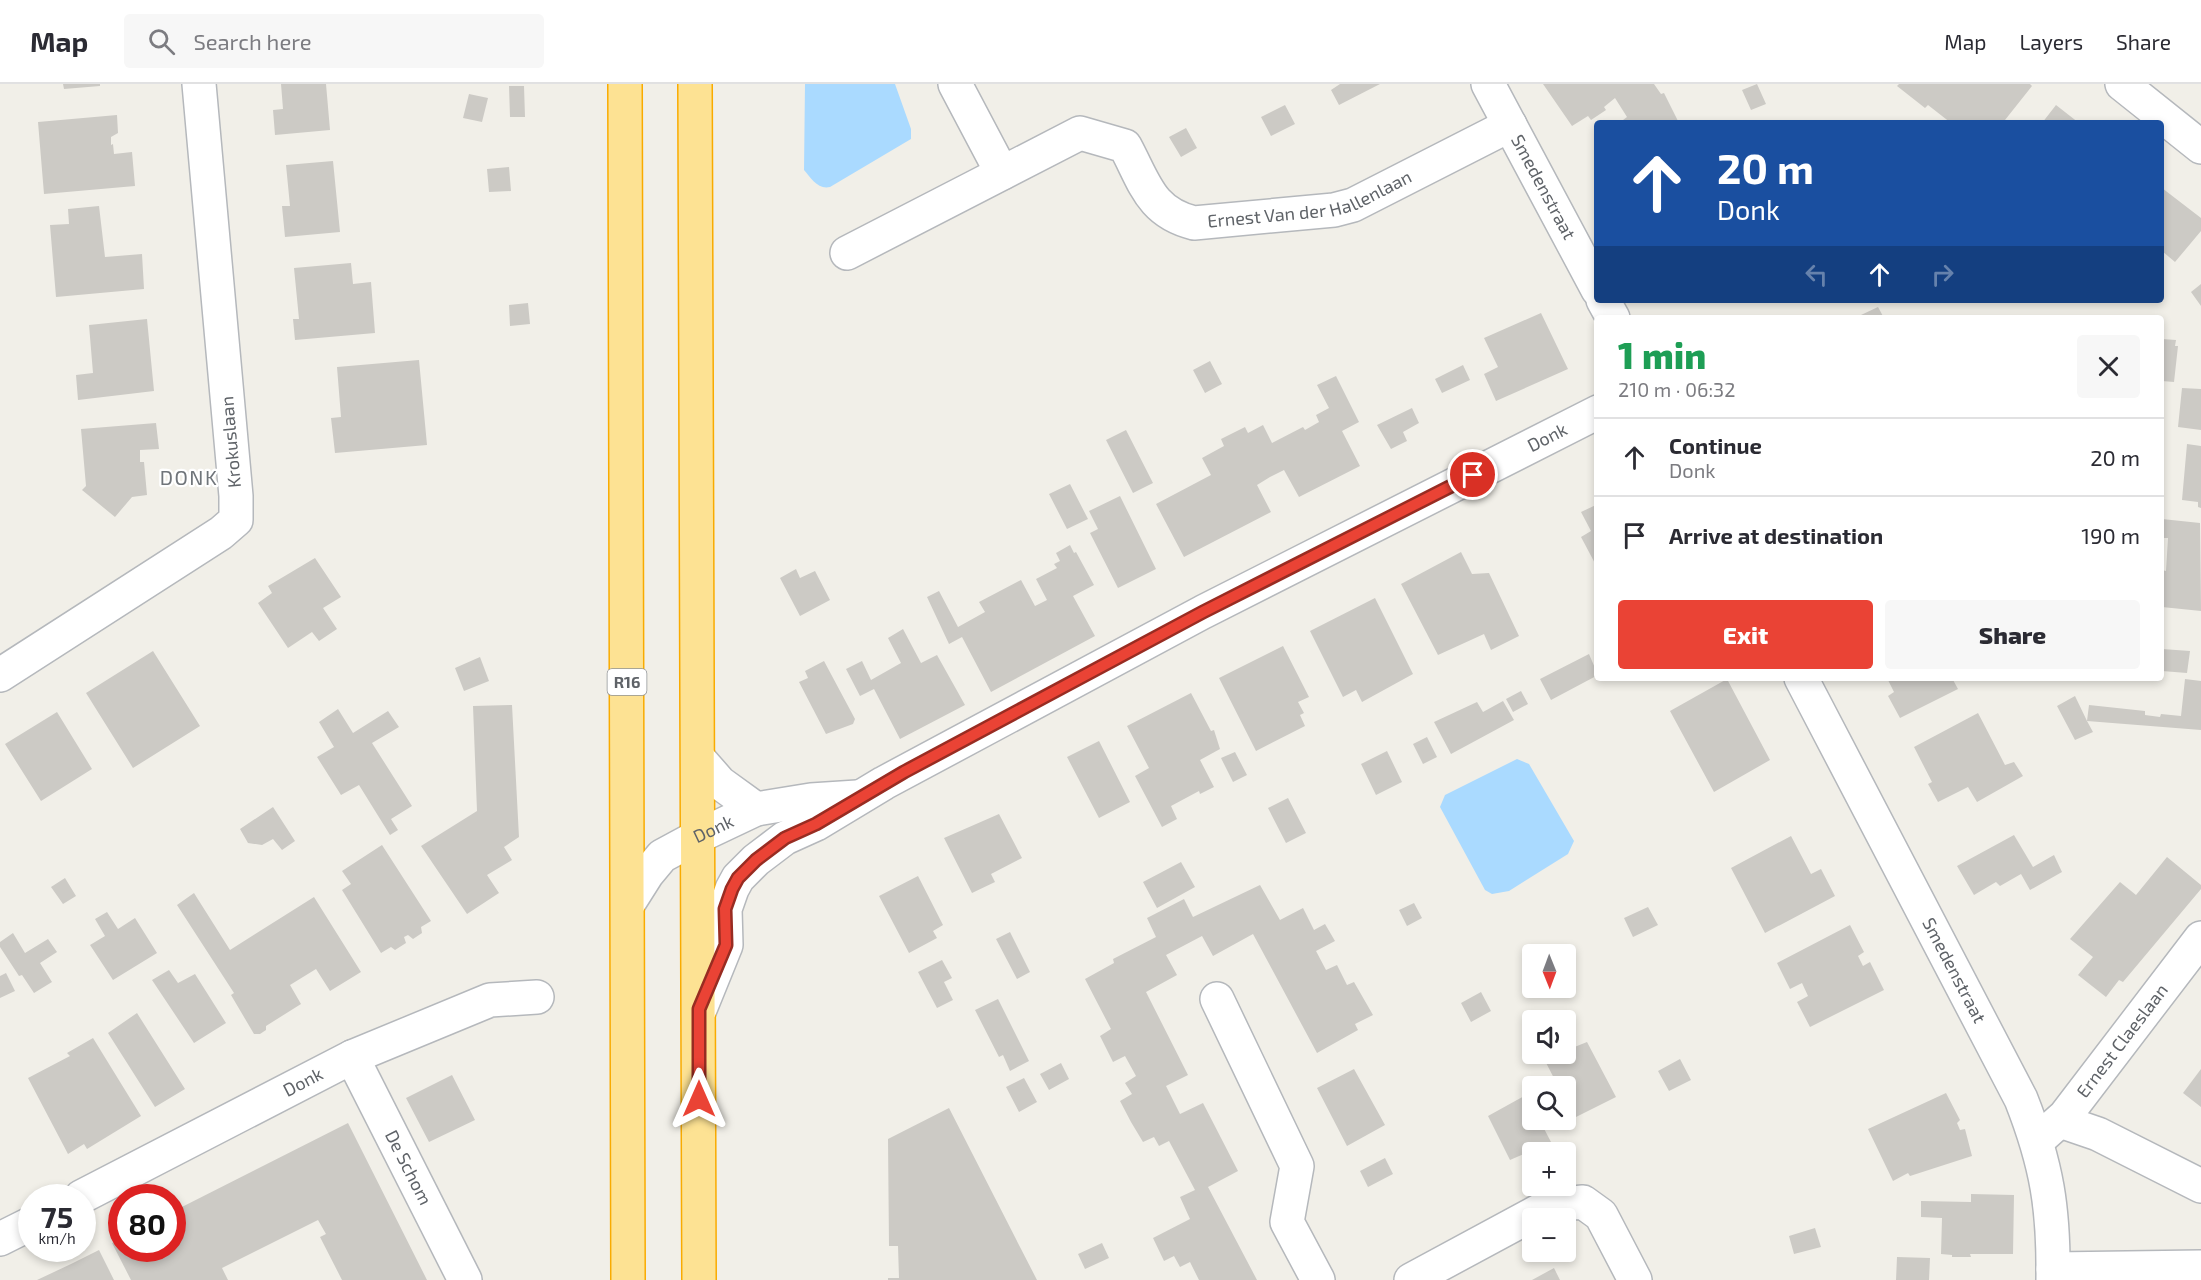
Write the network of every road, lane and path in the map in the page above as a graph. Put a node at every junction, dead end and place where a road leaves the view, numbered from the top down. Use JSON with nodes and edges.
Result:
{"nodes":[{"id":1,"x":199,"y":84,"type":"edge"},
{"id":2,"x":625,"y":84,"type":"edge"},
{"id":3,"x":695,"y":84,"type":"edge"},
{"id":4,"x":955,"y":84,"type":"edge"},
{"id":5,"x":1488,"y":84,"type":"edge"},
{"id":6,"x":2122,"y":84,"type":"edge"},
{"id":7,"x":1510,"y":125,"type":"junction"},
{"id":8,"x":2201,"y":147,"type":"edge"},
{"id":9,"x":1002,"y":173,"type":"junction"},
{"id":10,"x":847,"y":253,"type":"dead end"},
{"id":11,"x":1594,"y":282,"type":"edge"},
{"id":12,"x":1594,"y":414,"type":"edge"},
{"id":13,"x":0,"y":675,"type":"edge"},
{"id":14,"x":1803,"y":681,"type":"edge"},
{"id":15,"x":699,"y":759,"type":"junction"},
{"id":16,"x":756,"y":810,"type":"junction"},
{"id":17,"x":814,"y":812,"type":"junction"},
{"id":18,"x":699,"y":836,"type":"junction"},
{"id":19,"x":628,"y":904,"type":"junction"},
{"id":20,"x":2201,"y":938,"type":"edge"},
{"id":21,"x":537,"y":997,"type":"dead end"},
{"id":22,"x":1217,"y":999,"type":"dead end"},
{"id":23,"x":699,"y":1009,"type":"junction"},
{"id":24,"x":352,"y":1057,"type":"junction"},
{"id":25,"x":2049,"y":1130,"type":"junction"},
{"id":26,"x":2201,"y":1186,"type":"edge"},
{"id":27,"x":96,"y":1189,"type":"edge"},
{"id":28,"x":18,"y":1230,"type":"edge"},
{"id":29,"x":0,"y":1239,"type":"edge"},
{"id":30,"x":2201,"y":1267,"type":"edge"},
{"id":31,"x":2053,"y":1274,"type":"edge"},
{"id":32,"x":465,"y":1280,"type":"edge"},
{"id":33,"x":628,"y":1280,"type":"edge"},
{"id":34,"x":699,"y":1280,"type":"edge"},
{"id":35,"x":1318,"y":1280,"type":"edge"},
{"id":36,"x":1411,"y":1280,"type":"edge"},
{"id":37,"x":1635,"y":1280,"type":"edge"}],
"edges":[{"from":1,"to":13,"type":"street","name":"Krokuslaan"},
{"from":2,"to":19,"type":"highway","number":"R16"},
{"from":3,"to":15,"type":"highway"},
{"from":4,"to":9,"type":"street"},
{"from":5,"to":7,"type":"street","name":"Smedenstraat"},
{"from":6,"to":8,"type":"street"},
{"from":7,"to":9,"type":"street","name":"Ernest Van der Hallenlaan"},
{"from":7,"to":11,"type":"street","name":"Smedenstraat"},
{"from":9,"to":10,"type":"street","name":"Ernest Van der Hallenlaan"},
{"from":12,"to":17,"type":"street","name":"Donk"},
{"from":14,"to":25,"type":"street","name":"Smedenstraat"},
{"from":15,"to":16,"type":"street","name":"Donk"},
{"from":15,"to":18,"type":"highway"},
{"from":16,"to":17,"type":"street","name":"Donk"},
{"from":16,"to":18,"type":"street","name":"Donk"},
{"from":17,"to":23,"type":"street","name":"Donk"},
{"from":18,"to":19,"type":"street","name":"Donk"},
{"from":18,"to":23,"type":"highway"},
{"from":19,"to":33,"type":"highway","number":"R16"},
{"from":20,"to":25,"type":"street","name":"Ernest Claeslaan"},
{"from":21,"to":24,"type":"street","name":"Donk"},
{"from":22,"to":35,"type":"street"},
{"from":23,"to":34,"type":"highway"},
{"from":24,"to":27,"type":"street","name":"Donk"},
{"from":24,"to":32,"type":"street","name":"De Schom"},
{"from":25,"to":26,"type":"street"},
{"from":25,"to":31,"type":"street","name":"Smedenstraat"},
{"from":28,"to":29,"type":"street"},
{"from":30,"to":31,"type":"street"},
{"from":36,"to":37,"type":"street"}]}
